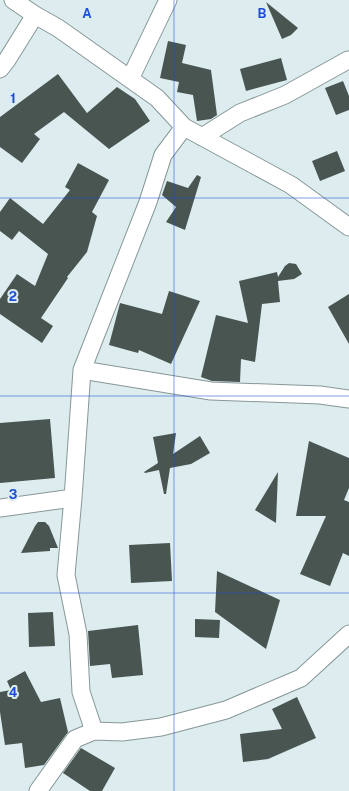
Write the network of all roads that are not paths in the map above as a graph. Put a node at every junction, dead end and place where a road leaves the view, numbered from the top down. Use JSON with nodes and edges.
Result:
{"nodes":[{"id":1,"x":13,"y":0,"type":"edge"},
{"id":2,"x":168,"y":0,"type":"edge"},
{"id":3,"x":35,"y":15,"type":"junction"},
{"id":4,"x":348,"y":60,"type":"edge"},
{"id":5,"x":0,"y":69,"type":"edge"},
{"id":6,"x":130,"y":79,"type":"junction"},
{"id":7,"x":184,"y":126,"type":"junction"},
{"id":8,"x":202,"y":137,"type":"junction"},
{"id":9,"x":349,"y":227,"type":"edge"},
{"id":10,"x":82,"y":370,"type":"junction"},
{"id":11,"x":349,"y":399,"type":"edge"},
{"id":12,"x":73,"y":498,"type":"junction"},
{"id":13,"x":0,"y":508,"type":"edge"},
{"id":14,"x":349,"y":634,"type":"edge"},
{"id":15,"x":94,"y":731,"type":"junction"},
{"id":16,"x":38,"y":791,"type":"edge"}],
"edges":[{"from":1,"to":3,"type":"street"},
{"from":2,"to":6,"type":"street"},
{"from":3,"to":5,"type":"street"},
{"from":3,"to":6,"type":"street"},
{"from":4,"to":8,"type":"street"},
{"from":6,"to":7,"type":"street"},
{"from":7,"to":8,"type":"street"},
{"from":7,"to":10,"type":"street"},
{"from":8,"to":9,"type":"street"},
{"from":10,"to":11,"type":"street"},
{"from":10,"to":12,"type":"street"},
{"from":12,"to":13,"type":"street"},
{"from":12,"to":15,"type":"street"},
{"from":14,"to":15,"type":"street"},
{"from":15,"to":16,"type":"street"}]}
